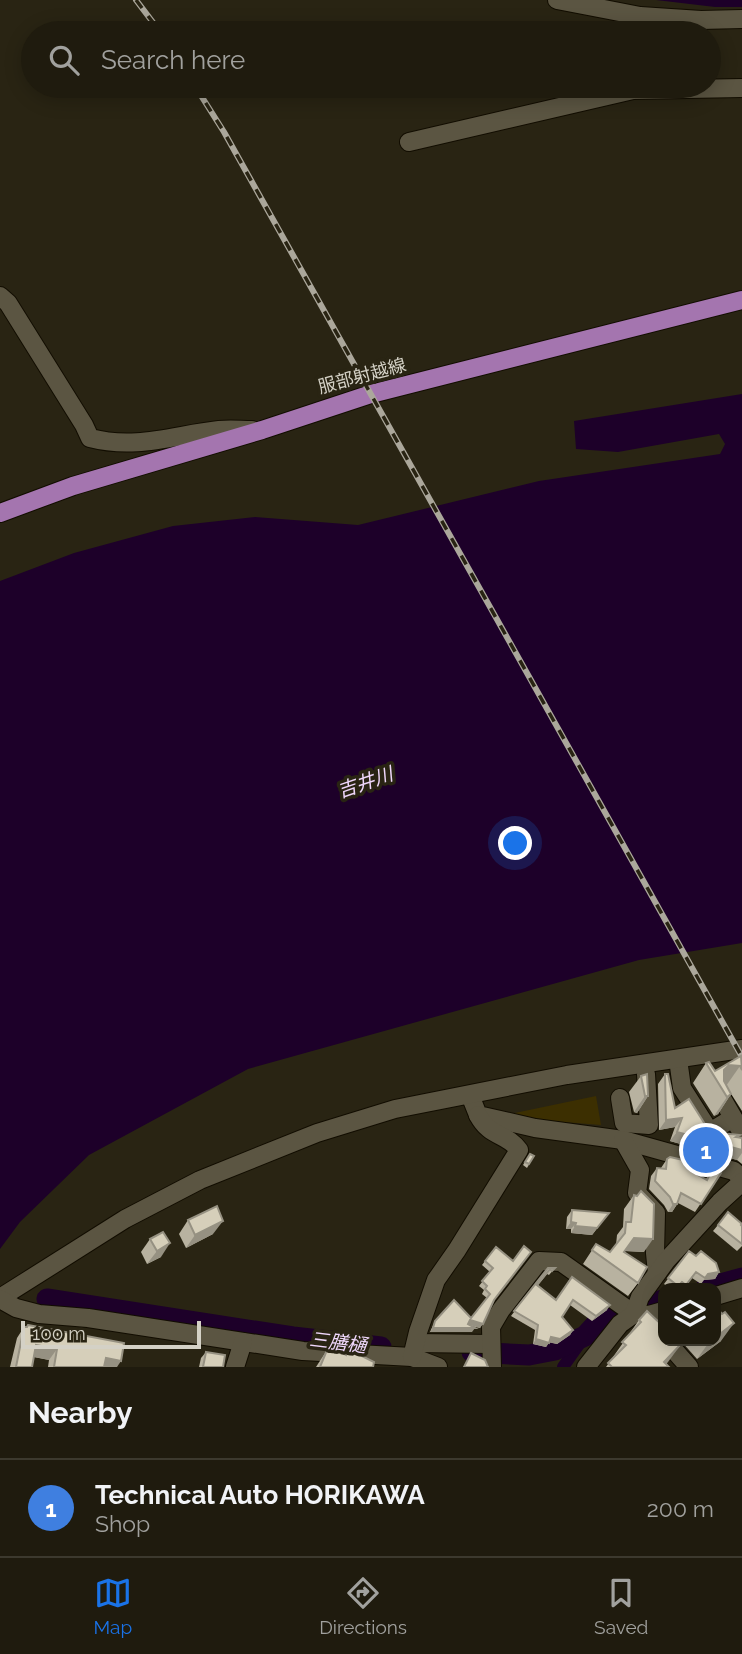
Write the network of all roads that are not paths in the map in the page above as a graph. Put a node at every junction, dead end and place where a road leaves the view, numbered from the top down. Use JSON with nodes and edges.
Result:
{"nodes":[{"id":1,"x":557,"y":0,"type":"edge"},
{"id":2,"x":742,"y":19,"type":"edge"},
{"id":3,"x":721,"y":88,"type":"edge"},
{"id":4,"x":742,"y":88,"type":"edge"},
{"id":5,"x":599,"y":98,"type":"edge"},
{"id":6,"x":409,"y":142,"type":"dead end"},
{"id":7,"x":0,"y":296,"type":"edge"},
{"id":8,"x":742,"y":300,"type":"edge"},
{"id":9,"x":262,"y":430,"type":"junction"},
{"id":10,"x":0,"y":513,"type":"edge"},
{"id":11,"x":742,"y":1049,"type":"edge"},
{"id":12,"x":678,"y":1059,"type":"junction"},
{"id":13,"x":646,"y":1064,"type":"junction"},
{"id":14,"x":470,"y":1095,"type":"junction"},
{"id":15,"x":720,"y":1095,"type":"edge"},
{"id":16,"x":620,"y":1098,"type":"dead end"},
{"id":17,"x":478,"y":1115,"type":"junction"},
{"id":18,"x":738,"y":1125,"type":"edge"},
{"id":19,"x":623,"y":1140,"type":"junction"},
{"id":20,"x":742,"y":1181,"type":"edge"},
{"id":21,"x":657,"y":1273,"type":"junction"},
{"id":22,"x":742,"y":1288,"type":"edge"},
{"id":23,"x":721,"y":1294,"type":"edge"},
{"id":24,"x":0,"y":1299,"type":"edge"},
{"id":25,"x":649,"y":1314,"type":"edge"},
{"id":26,"x":243,"y":1342,"type":"junction"},
{"id":27,"x":670,"y":1346,"type":"edge"},
{"id":28,"x":414,"y":1350,"type":"junction"},
{"id":29,"x":492,"y":1357,"type":"edge"},
{"id":30,"x":235,"y":1367,"type":"edge"},
{"id":31,"x":438,"y":1367,"type":"edge"},
{"id":32,"x":586,"y":1367,"type":"edge"},
{"id":33,"x":689,"y":1367,"type":"edge"}],
"edges":[{"from":1,"to":2,"type":"street"},
{"from":3,"to":4,"type":"street"},
{"from":5,"to":6,"type":"street"},
{"from":7,"to":9,"type":"street"},
{"from":8,"to":9,"type":"main road","name":"服部射越線"},
{"from":9,"to":10,"type":"main road","name":"服部射越線"},
{"from":11,"to":12,"type":"street"},
{"from":12,"to":13,"type":"street"},
{"from":12,"to":18,"type":"street"},
{"from":13,"to":14,"type":"street"},
{"from":13,"to":16,"type":"street"},
{"from":14,"to":17,"type":"street"},
{"from":14,"to":24,"type":"street"},
{"from":15,"to":18,"type":"street"},
{"from":17,"to":19,"type":"street"},
{"from":17,"to":28,"type":"street"},
{"from":19,"to":20,"type":"street"},
{"from":19,"to":21,"type":"street"},
{"from":20,"to":21,"type":"street"},
{"from":21,"to":25,"type":"street"},
{"from":22,"to":23,"type":"street"},
{"from":24,"to":26,"type":"street"},
{"from":25,"to":29,"type":"street"},
{"from":25,"to":32,"type":"street"},
{"from":26,"to":28,"type":"street"},
{"from":26,"to":30,"type":"street"},
{"from":27,"to":33,"type":"street"},
{"from":28,"to":29,"type":"street"},
{"from":28,"to":31,"type":"street"}]}
